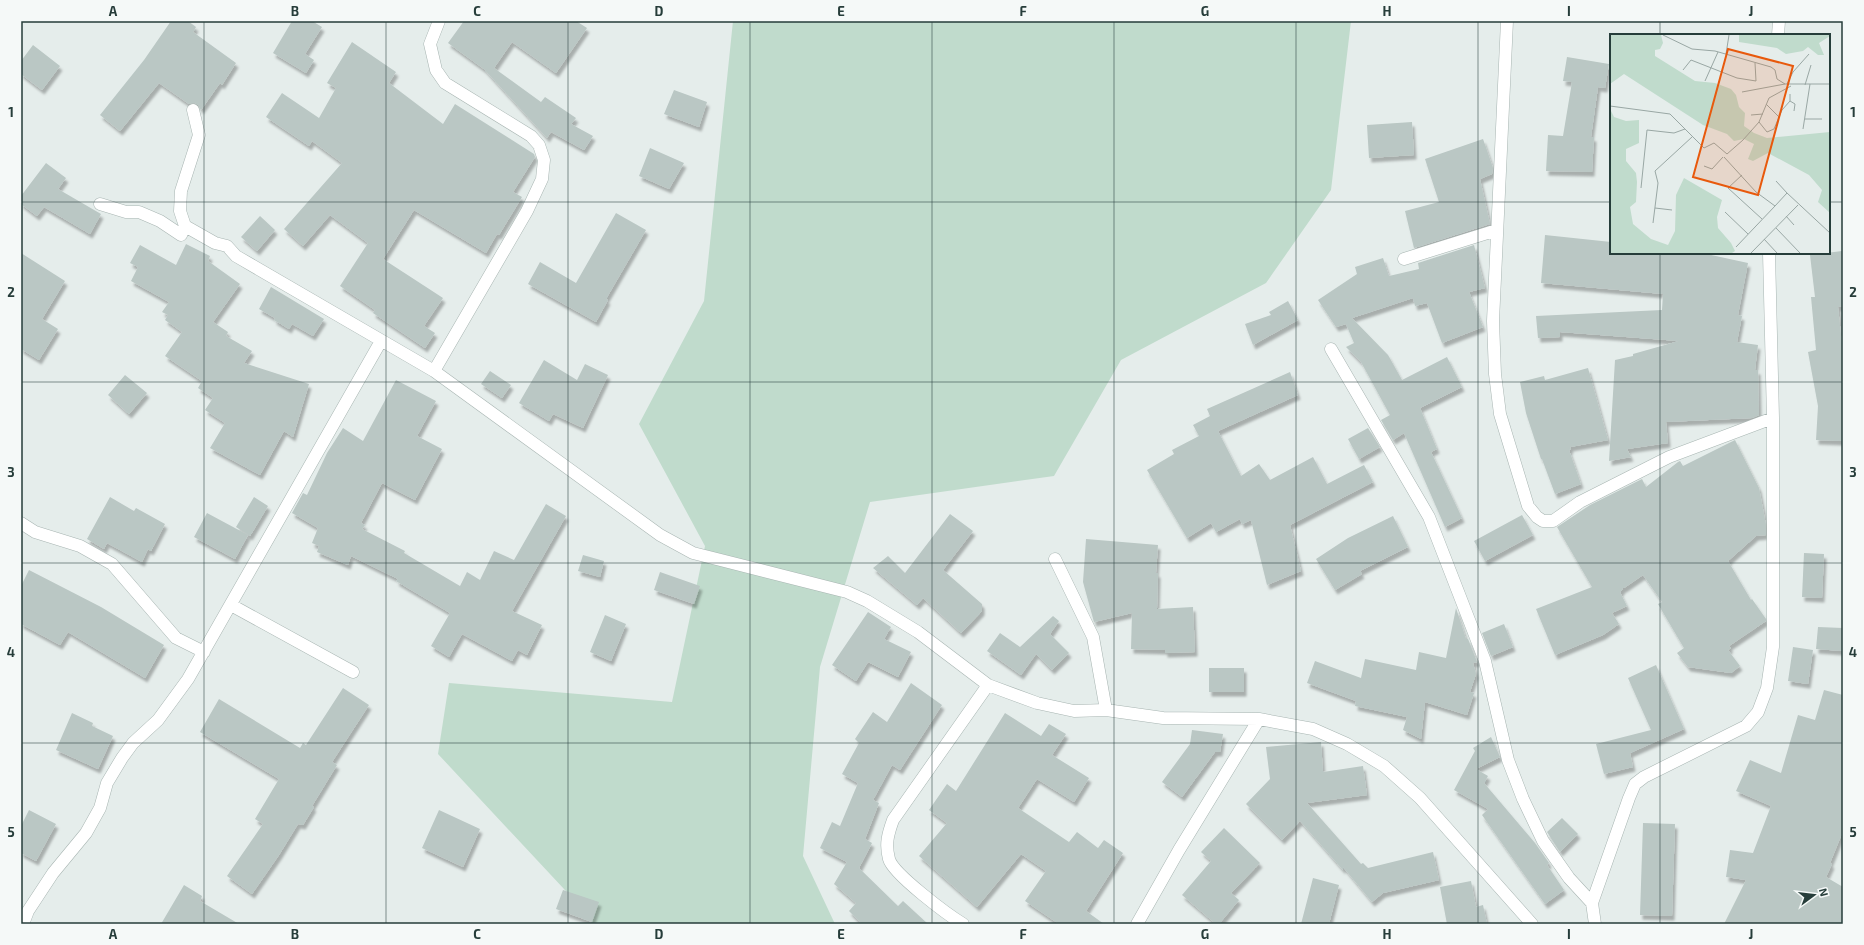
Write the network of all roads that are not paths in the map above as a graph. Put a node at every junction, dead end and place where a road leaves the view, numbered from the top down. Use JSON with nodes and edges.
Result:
{"nodes":[{"id":1,"x":439,"y":21,"type":"edge"},
{"id":2,"x":1507,"y":21,"type":"edge"},
{"id":3,"x":1779,"y":21,"type":"edge"},
{"id":4,"x":1778,"y":34,"type":"edge"},
{"id":5,"x":193,"y":110,"type":"dead end"},
{"id":6,"x":100,"y":204,"type":"dead end"},
{"id":7,"x":185,"y":226,"type":"junction"},
{"id":8,"x":1497,"y":230,"type":"junction"},
{"id":9,"x":1769,"y":254,"type":"edge"},
{"id":10,"x":1404,"y":260,"type":"dead end"},
{"id":11,"x":380,"y":341,"type":"junction"},
{"id":12,"x":1331,"y":349,"type":"dead end"},
{"id":13,"x":434,"y":371,"type":"junction"},
{"id":14,"x":1773,"y":418,"type":"junction"},
{"id":15,"x":21,"y":523,"type":"edge"},
{"id":16,"x":1055,"y":559,"type":"dead end"},
{"id":17,"x":231,"y":605,"type":"junction"},
{"id":18,"x":204,"y":652,"type":"junction"},
{"id":19,"x":353,"y":672,"type":"dead end"},
{"id":20,"x":988,"y":685,"type":"junction"},
{"id":21,"x":1106,"y":710,"type":"junction"},
{"id":22,"x":1259,"y":719,"type":"junction"},
{"id":23,"x":1592,"y":903,"type":"junction"},
{"id":24,"x":24,"y":924,"type":"edge"},
{"id":25,"x":963,"y":924,"type":"edge"},
{"id":26,"x":1137,"y":924,"type":"edge"},
{"id":27,"x":1532,"y":924,"type":"edge"},
{"id":28,"x":1595,"y":924,"type":"edge"}],
"edges":[{"from":1,"to":13,"type":"street"},
{"from":2,"to":8,"type":"street"},
{"from":3,"to":4,"type":"street"},
{"from":5,"to":7,"type":"street"},
{"from":6,"to":7,"type":"street"},
{"from":7,"to":11,"type":"street"},
{"from":8,"to":10,"type":"street"},
{"from":8,"to":14,"type":"street"},
{"from":9,"to":14,"type":"street"},
{"from":11,"to":13,"type":"street"},
{"from":11,"to":17,"type":"street"},
{"from":12,"to":23,"type":"street"},
{"from":13,"to":20,"type":"street"},
{"from":14,"to":23,"type":"street"},
{"from":15,"to":18,"type":"street"},
{"from":16,"to":21,"type":"street"},
{"from":17,"to":18,"type":"street"},
{"from":17,"to":19,"type":"street"},
{"from":18,"to":24,"type":"street"},
{"from":20,"to":21,"type":"street"},
{"from":20,"to":25,"type":"street"},
{"from":21,"to":22,"type":"street"},
{"from":22,"to":26,"type":"street"},
{"from":22,"to":27,"type":"street"},
{"from":23,"to":28,"type":"street"}]}
